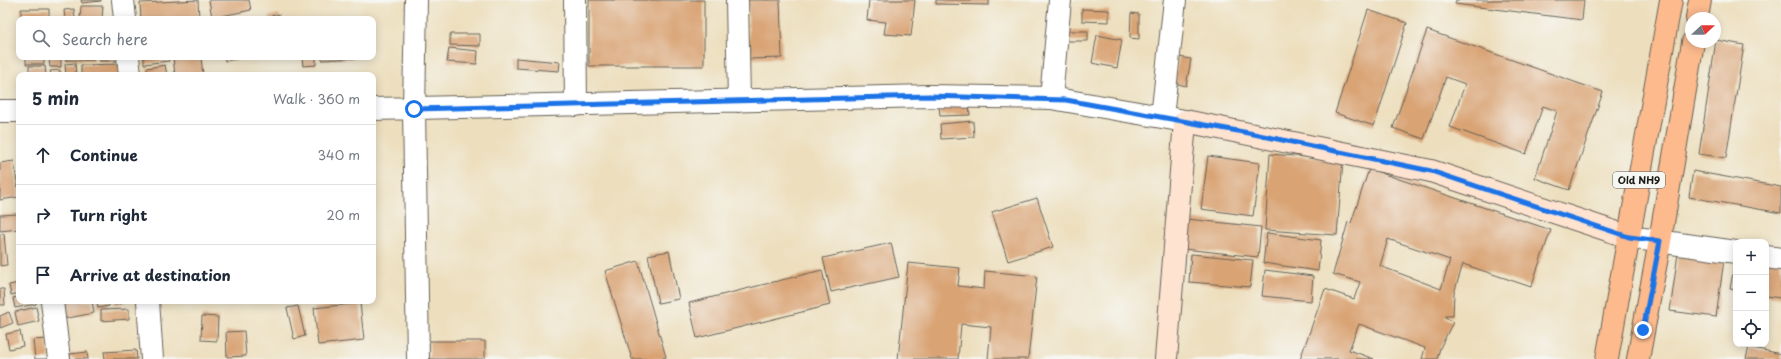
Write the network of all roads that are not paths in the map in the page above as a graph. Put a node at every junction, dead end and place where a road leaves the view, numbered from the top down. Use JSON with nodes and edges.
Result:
{"nodes":[{"id":1,"x":123,"y":0,"type":"edge"},
{"id":2,"x":416,"y":0,"type":"edge"},
{"id":3,"x":575,"y":0,"type":"edge"},
{"id":4,"x":737,"y":0,"type":"edge"},
{"id":5,"x":1060,"y":0,"type":"edge"},
{"id":6,"x":1175,"y":0,"type":"edge"},
{"id":7,"x":1671,"y":0,"type":"edge"},
{"id":8,"x":1700,"y":0,"type":"edge"},
{"id":9,"x":1698,"y":12,"type":"edge"},
{"id":10,"x":125,"y":16,"type":"edge"},
{"id":11,"x":1692,"y":48,"type":"edge"},
{"id":12,"x":128,"y":60,"type":"edge"},
{"id":13,"x":130,"y":72,"type":"edge"},
{"id":14,"x":1051,"y":98,"type":"junction"},
{"id":15,"x":739,"y":101,"type":"junction"},
{"id":16,"x":576,"y":105,"type":"junction"},
{"id":17,"x":376,"y":109,"type":"edge"},
{"id":18,"x":414,"y":109,"type":"junction"},
{"id":19,"x":0,"y":111,"type":"edge"},
{"id":20,"x":16,"y":111,"type":"edge"},
{"id":21,"x":1162,"y":117,"type":"junction"},
{"id":22,"x":1185,"y":121,"type":"junction"},
{"id":23,"x":1629,"y":237,"type":"junction"},
{"id":24,"x":1660,"y":241,"type":"junction"},
{"id":25,"x":1733,"y":252,"type":"edge"},
{"id":26,"x":1769,"y":257,"type":"edge"},
{"id":27,"x":1781,"y":259,"type":"edge"},
{"id":28,"x":52,"y":304,"type":"edge"},
{"id":29,"x":148,"y":304,"type":"edge"},
{"id":30,"x":59,"y":359,"type":"edge"},
{"id":31,"x":152,"y":359,"type":"edge"},
{"id":32,"x":418,"y":359,"type":"edge"},
{"id":33,"x":1166,"y":359,"type":"edge"},
{"id":34,"x":1607,"y":359,"type":"edge"},
{"id":35,"x":1638,"y":359,"type":"edge"}],
"edges":[{"from":1,"to":10,"type":"street"},
{"from":2,"to":18,"type":"street"},
{"from":3,"to":16,"type":"street"},
{"from":4,"to":15,"type":"street"},
{"from":5,"to":14,"type":"street"},
{"from":6,"to":21,"type":"street"},
{"from":7,"to":23,"type":"main road","number":"Old NH9"},
{"from":8,"to":9,"type":"main road"},
{"from":11,"to":24,"type":"main road","number":"Old NH9"},
{"from":12,"to":13,"type":"street"},
{"from":14,"to":15,"type":"street"},
{"from":14,"to":21,"type":"street"},
{"from":15,"to":16,"type":"street"},
{"from":16,"to":18,"type":"street"},
{"from":17,"to":18,"type":"street"},
{"from":18,"to":32,"type":"street"},
{"from":19,"to":20,"type":"street"},
{"from":21,"to":22,"type":"street"},
{"from":22,"to":23,"type":"main road"},
{"from":22,"to":33,"type":"main road"},
{"from":23,"to":24,"type":"street"},
{"from":23,"to":34,"type":"main road","number":"Old NH9"},
{"from":24,"to":25,"type":"street"},
{"from":24,"to":35,"type":"main road","number":"Old NH9"},
{"from":26,"to":27,"type":"street"},
{"from":28,"to":30,"type":"street"},
{"from":29,"to":31,"type":"street"}]}
